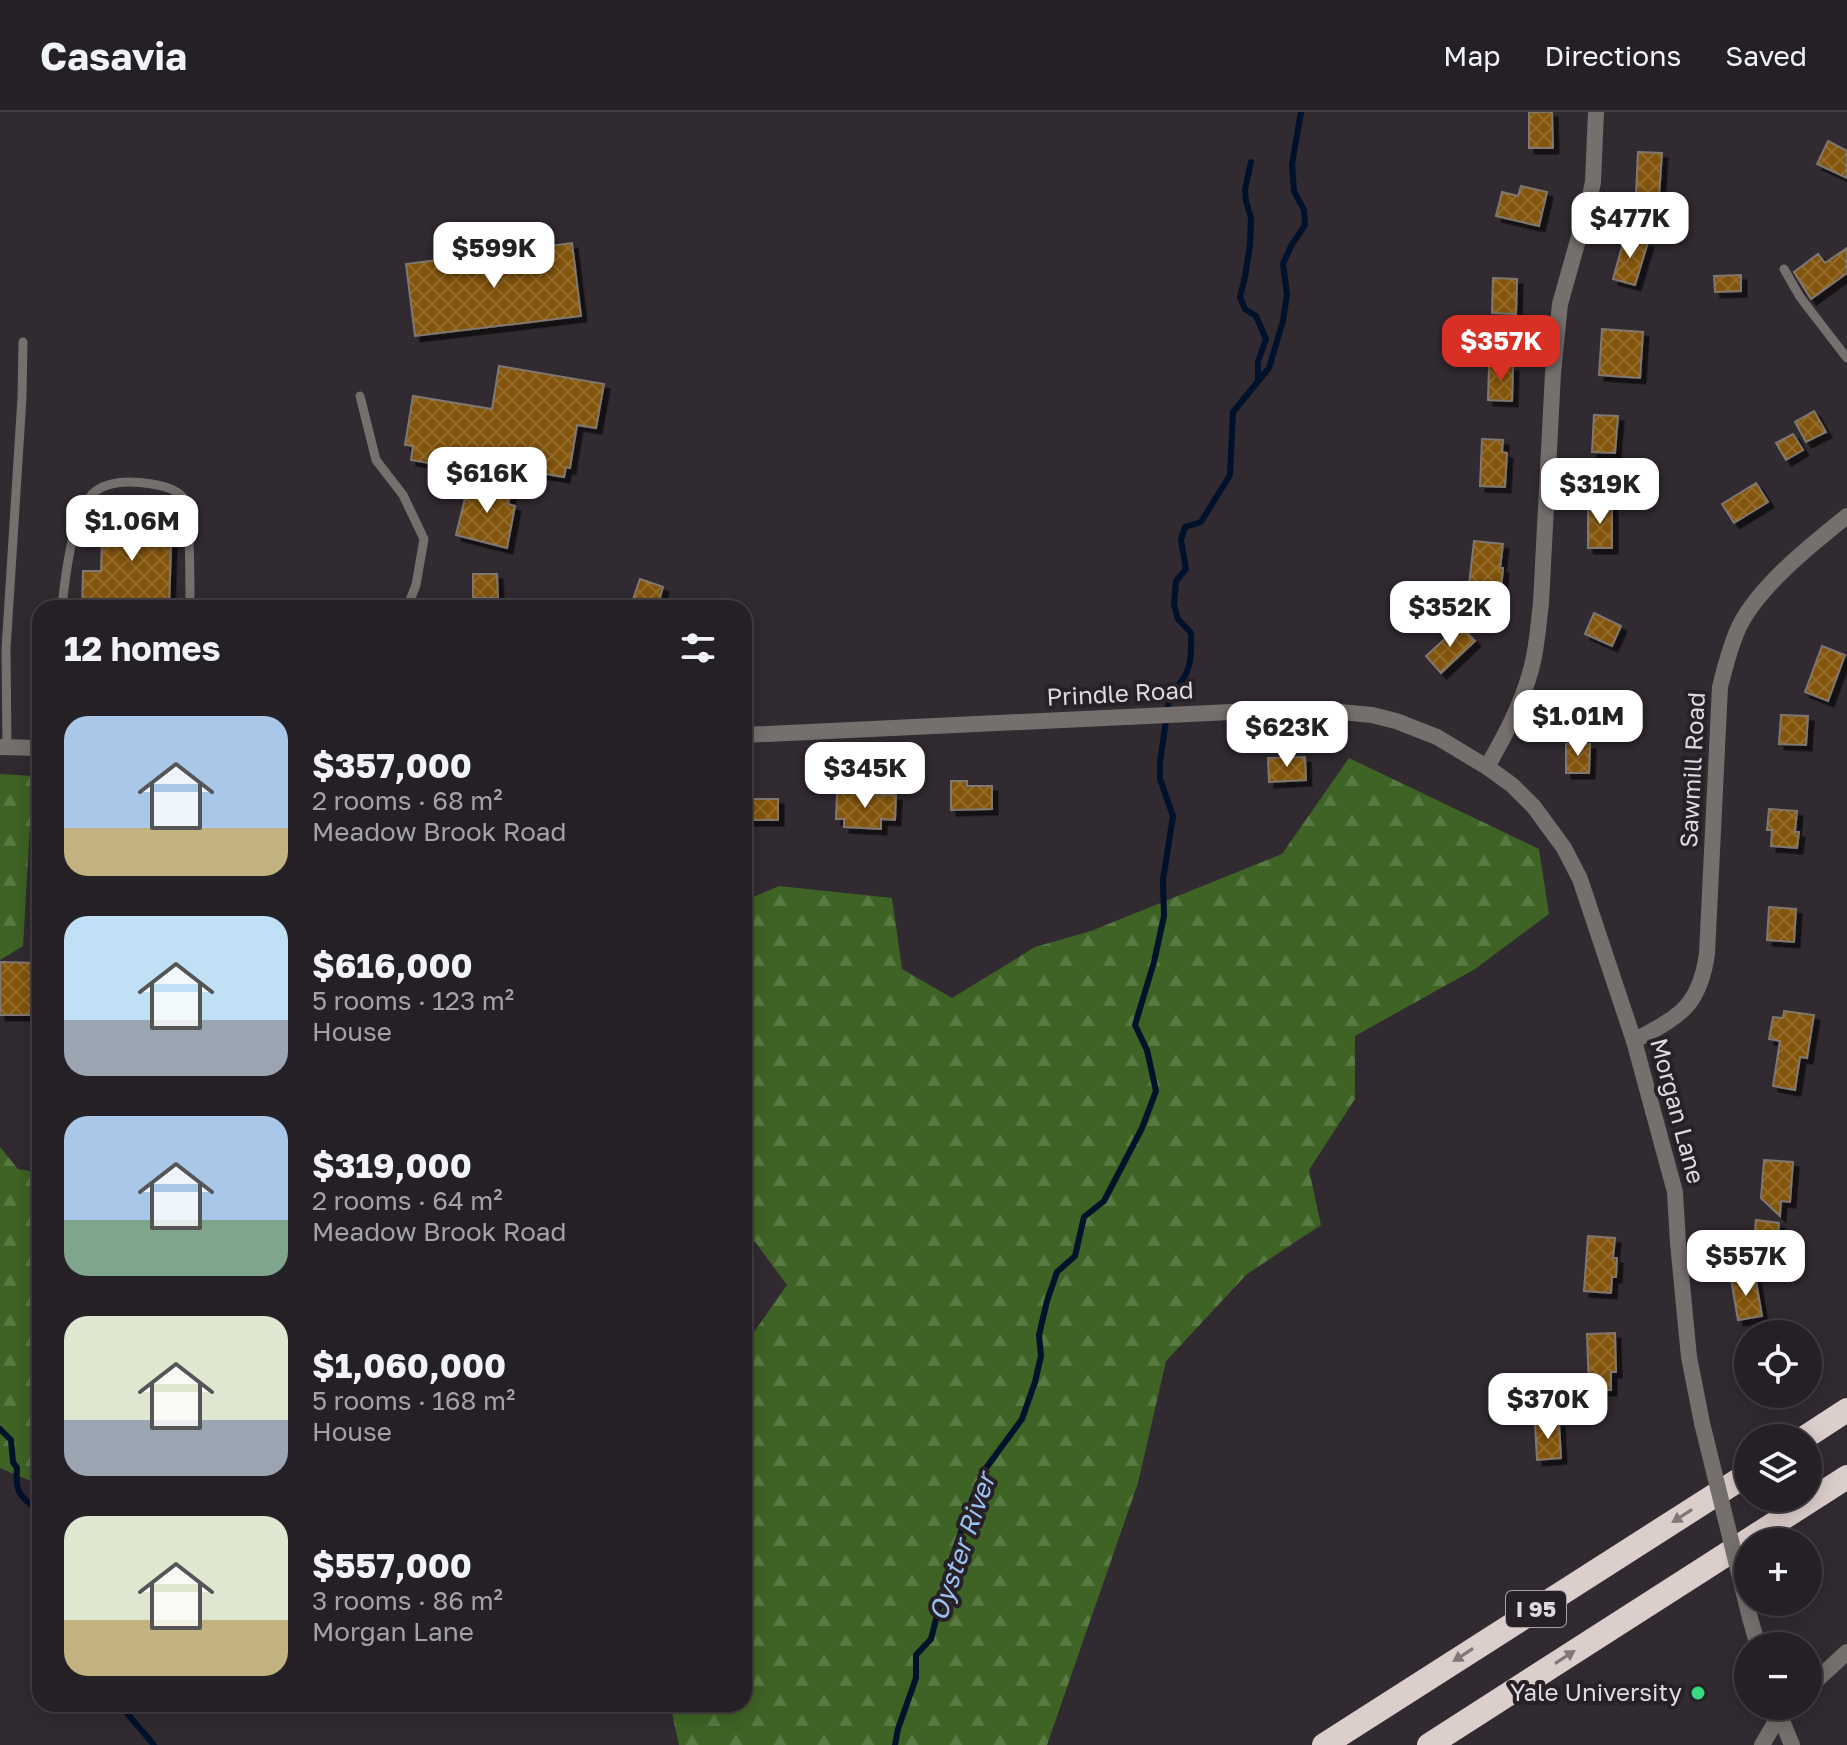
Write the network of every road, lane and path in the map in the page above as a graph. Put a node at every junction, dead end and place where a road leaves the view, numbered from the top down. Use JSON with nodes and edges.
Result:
{"nodes":[{"id":1,"x":1596,"y":112,"type":"edge"},
{"id":2,"x":1784,"y":269,"type":"dead end"},
{"id":3,"x":23,"y":342,"type":"dead end"},
{"id":4,"x":1847,"y":358,"type":"edge"},
{"id":5,"x":360,"y":396,"type":"dead end"},
{"id":6,"x":1847,"y":516,"type":"edge"},
{"id":7,"x":0,"y":537,"type":"edge"},
{"id":8,"x":12,"y":538,"type":"junction"},
{"id":9,"x":63,"y":600,"type":"edge"},
{"id":10,"x":190,"y":600,"type":"edge"},
{"id":11,"x":410,"y":600,"type":"edge"},
{"id":12,"x":752,"y":735,"type":"edge"},
{"id":13,"x":3,"y":747,"type":"edge"},
{"id":14,"x":32,"y":748,"type":"edge"},
{"id":15,"x":1487,"y":767,"type":"junction"},
{"id":16,"x":1634,"y":1041,"type":"junction"},
{"id":17,"x":1847,"y":1410,"type":"edge"},
{"id":18,"x":1822,"y":1426,"type":"edge"},
{"id":19,"x":1847,"y":1477,"type":"edge"},
{"id":20,"x":1734,"y":1483,"type":"edge"},
{"id":21,"x":1754,"y":1632,"type":"edge"},
{"id":22,"x":1847,"y":1652,"type":"edge"},
{"id":23,"x":1822,"y":1675,"type":"edge"},
{"id":24,"x":1775,"y":1720,"type":"edge"},
{"id":25,"x":1784,"y":1720,"type":"edge"},
{"id":26,"x":1324,"y":1745,"type":"edge"},
{"id":27,"x":1429,"y":1745,"type":"edge"},
{"id":28,"x":1762,"y":1745,"type":"edge"},
{"id":29,"x":1792,"y":1745,"type":"edge"}],
"edges":[{"from":1,"to":15,"type":"street"},
{"from":2,"to":4,"type":"lane"},
{"from":3,"to":8,"type":"lane"},
{"from":5,"to":11,"type":"lane"},
{"from":6,"to":16,"type":"street","name":"Sawmill Road"},
{"from":7,"to":8,"type":"lane"},
{"from":8,"to":13,"type":"lane"},
{"from":9,"to":10,"type":"lane"},
{"from":12,"to":15,"type":"street","name":"Prindle Road"},
{"from":13,"to":14,"type":"street"},
{"from":15,"to":16,"type":"street","name":"Morgan Lane"},
{"from":16,"to":21,"type":"street","name":"Morgan Lane","bridge":true},
{"from":17,"to":18,"type":"highway"},
{"from":27,"to":19,"type":"highway","number":"I 95","one_way":true},
{"from":20,"to":26,"type":"highway","number":"I 95","one_way":true},
{"from":22,"to":23,"type":"street"},
{"from":24,"to":28,"type":"street"},
{"from":25,"to":29,"type":"street"}]}
